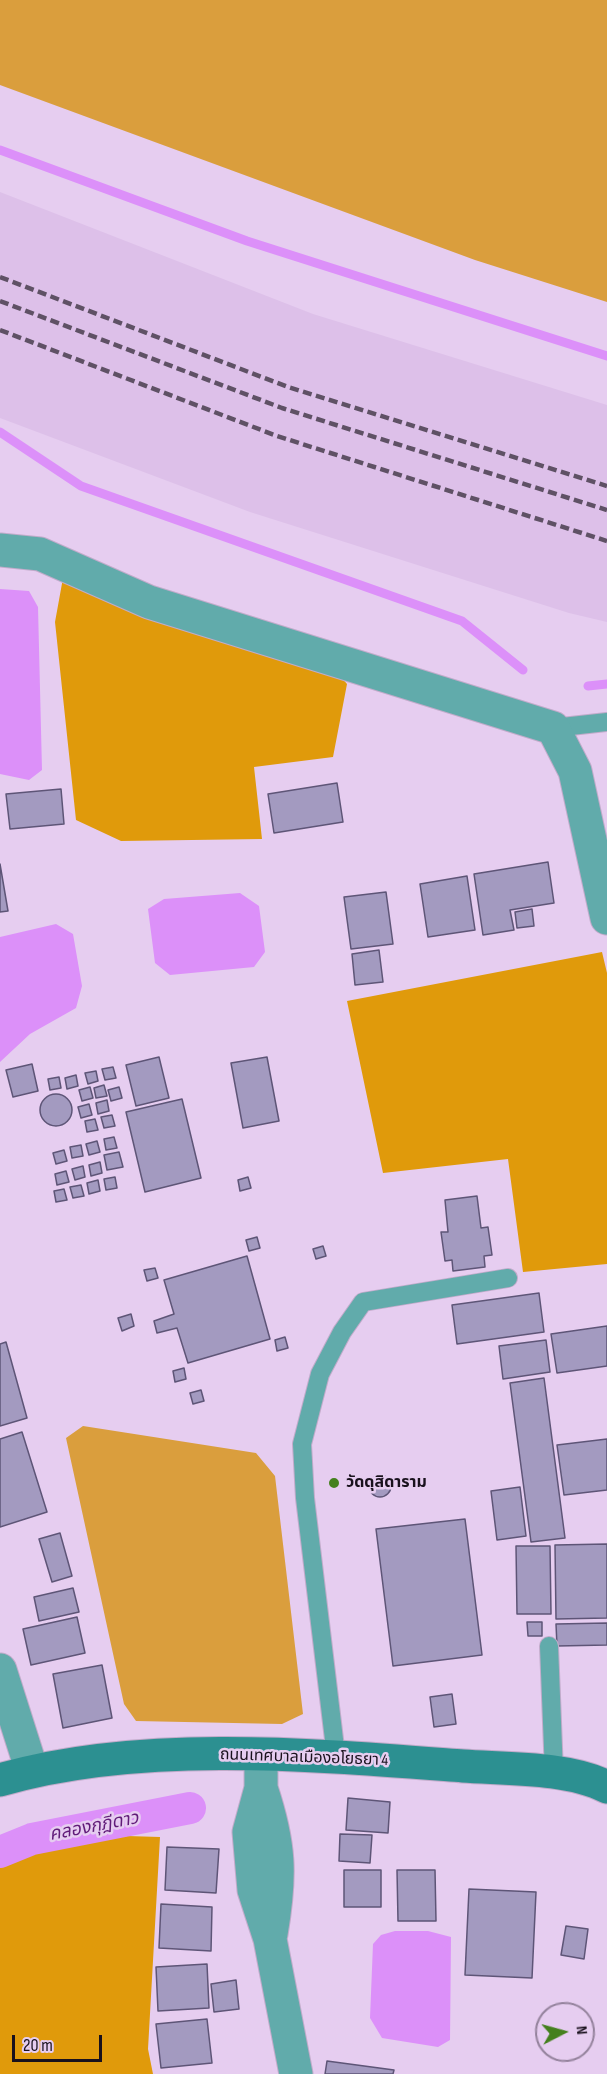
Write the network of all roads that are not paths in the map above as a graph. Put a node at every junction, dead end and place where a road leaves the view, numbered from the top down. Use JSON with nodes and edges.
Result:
{"nodes":[{"id":1,"x":0,"y":550,"type":"edge"},
{"id":2,"x":607,"y":722,"type":"edge"},
{"id":3,"x":553,"y":728,"type":"junction"},
{"id":4,"x":607,"y":918,"type":"edge"},
{"id":5,"x":508,"y":1278,"type":"dead end"},
{"id":6,"x":549,"y":1646,"type":"dead end"},
{"id":7,"x":0,"y":1670,"type":"edge"},
{"id":8,"x":261,"y":1755,"type":"junction"},
{"id":9,"x":336,"y":1756,"type":"junction"},
{"id":10,"x":32,"y":1771,"type":"junction"},
{"id":11,"x":554,"y":1773,"type":"junction"},
{"id":12,"x":0,"y":1780,"type":"edge"},
{"id":13,"x":605,"y":1785,"type":"edge"},
{"id":14,"x":296,"y":2074,"type":"edge"}],
"edges":[{"from":1,"to":3,"type":"street"},
{"from":2,"to":3,"type":"lane"},
{"from":3,"to":4,"type":"street"},
{"from":5,"to":9,"type":"lane"},
{"from":6,"to":11,"type":"lane"},
{"from":7,"to":10,"type":"street"},
{"from":8,"to":9,"type":"street","name":"ถนนเทศบาลเมืองอโยธยา 4"},
{"from":8,"to":10,"type":"street","name":"ถนนเทศบาลเมืองอโยธยา 4"},
{"from":8,"to":14,"type":"street"},
{"from":9,"to":11,"type":"street","name":"ถนนเทศบาลเมืองอโยธยา 4"},
{"from":10,"to":12,"type":"street","name":"ถนนเทศบาลเมืองอโยธยา 4"},
{"from":11,"to":13,"type":"street","name":"ถนนเทศบาลเมืองอโยธยา 4"}]}
